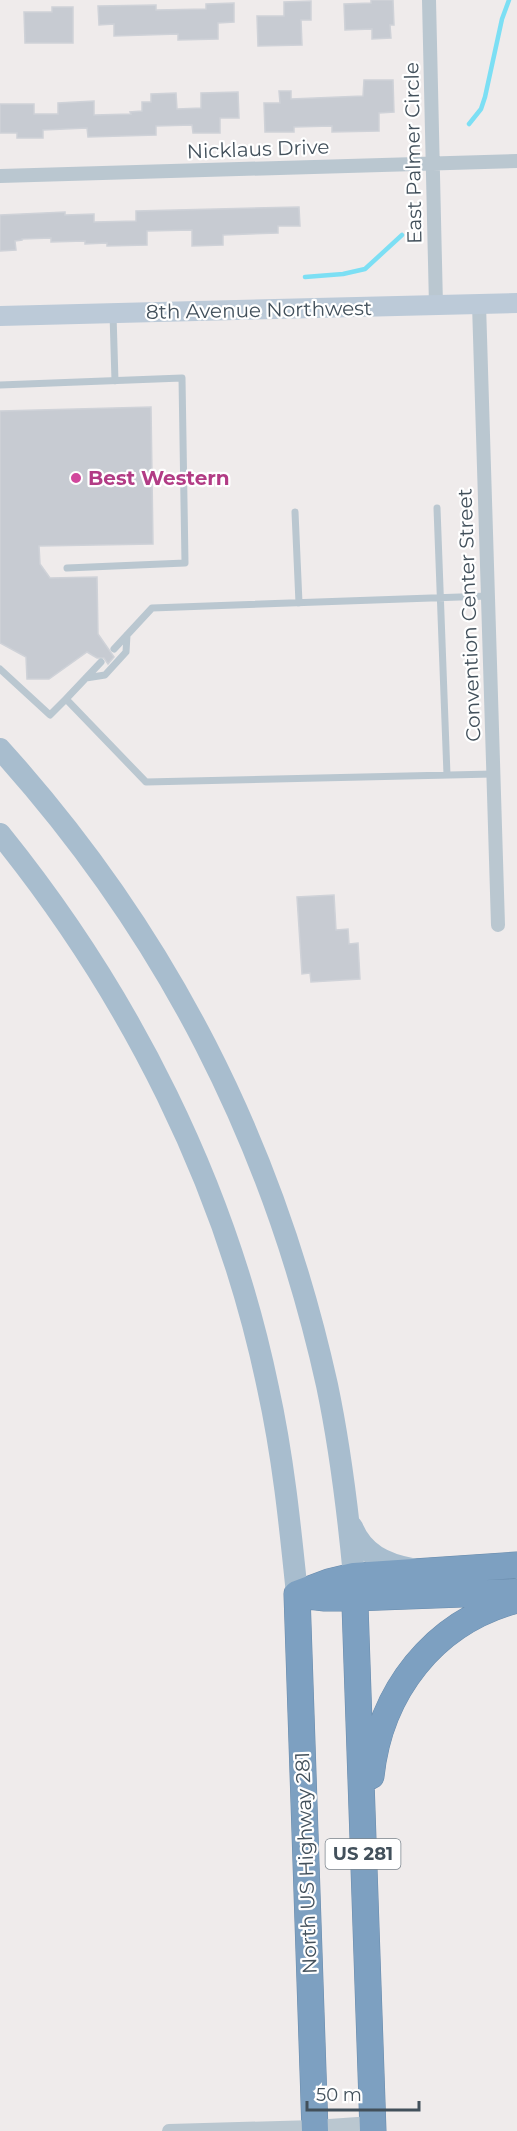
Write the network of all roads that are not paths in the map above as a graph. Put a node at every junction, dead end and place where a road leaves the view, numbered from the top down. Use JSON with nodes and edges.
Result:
{"nodes":[{"id":1,"x":429,"y":0,"type":"edge"},
{"id":2,"x":517,"y":161,"type":"edge"},
{"id":3,"x":433,"y":164,"type":"junction"},
{"id":4,"x":0,"y":176,"type":"edge"},
{"id":5,"x":479,"y":303,"type":"junction"},
{"id":6,"x":517,"y":303,"type":"edge"},
{"id":7,"x":436,"y":306,"type":"junction"},
{"id":8,"x":113,"y":313,"type":"junction"},
{"id":9,"x":0,"y":316,"type":"edge"},
{"id":10,"x":115,"y":381,"type":"junction"},
{"id":11,"x":0,"y":385,"type":"edge"},
{"id":12,"x":437,"y":508,"type":"dead end"},
{"id":13,"x":295,"y":513,"type":"dead end"},
{"id":14,"x":67,"y":568,"type":"dead end"},
{"id":15,"x":488,"y":596,"type":"junction"},
{"id":16,"x":440,"y":597,"type":"junction"},
{"id":17,"x":299,"y":603,"type":"junction"},
{"id":18,"x":127,"y":635,"type":"junction"},
{"id":19,"x":114,"y":649,"type":"dead end"},
{"id":20,"x":101,"y":662,"type":"dead end"},
{"id":21,"x":0,"y":669,"type":"edge"},
{"id":22,"x":86,"y":678,"type":"junction"},
{"id":23,"x":66,"y":699,"type":"junction"},
{"id":24,"x":0,"y":749,"type":"edge"},
{"id":25,"x":493,"y":774,"type":"junction"},
{"id":26,"x":447,"y":775,"type":"junction"},
{"id":27,"x":0,"y":834,"type":"edge"},
{"id":28,"x":498,"y":925,"type":"dead end"},
{"id":29,"x":346,"y":1509,"type":"junction"},
{"id":30,"x":517,"y":1564,"type":"edge"},
{"id":31,"x":422,"y":1572,"type":"junction"},
{"id":32,"x":354,"y":1587,"type":"junction"},
{"id":33,"x":517,"y":1592,"type":"edge"},
{"id":34,"x":297,"y":1594,"type":"junction"},
{"id":35,"x":517,"y":1600,"type":"edge"},
{"id":36,"x":364,"y":1890,"type":"junction"},
{"id":37,"x":372,"y":2127,"type":"edge"},
{"id":38,"x":315,"y":2129,"type":"edge"},
{"id":39,"x":170,"y":2131,"type":"edge"},
{"id":40,"x":184,"y":2131,"type":"edge"}],
"edges":[{"from":1,"to":3,"type":"street","name":"East Palmer Circle"},
{"from":2,"to":3,"type":"street","name":"Nicklaus Drive"},
{"from":3,"to":4,"type":"street","name":"Nicklaus Drive"},
{"from":3,"to":7,"type":"street","name":"East Palmer Circle"},
{"from":5,"to":6,"type":"main road","name":"8th Avenue Northwest"},
{"from":5,"to":7,"type":"main road","name":"8th Avenue Northwest"},
{"from":5,"to":15,"type":"street","name":"Convention Center Street"},
{"from":7,"to":8,"type":"main road","name":"8th Avenue Northwest"},
{"from":8,"to":9,"type":"main road","name":"8th Avenue Northwest"},
{"from":8,"to":10,"type":"lane"},
{"from":10,"to":11,"type":"lane"},
{"from":10,"to":14,"type":"lane"},
{"from":12,"to":16,"type":"lane"},
{"from":13,"to":17,"type":"lane"},
{"from":15,"to":16,"type":"lane"},
{"from":15,"to":25,"type":"street","name":"Convention Center Street"},
{"from":16,"to":17,"type":"lane"},
{"from":16,"to":26,"type":"lane"},
{"from":17,"to":18,"type":"lane"},
{"from":18,"to":19,"type":"lane"},
{"from":18,"to":22,"type":"lane"},
{"from":20,"to":22,"type":"lane"},
{"from":21,"to":23,"type":"lane"},
{"from":22,"to":23,"type":"lane"},
{"from":23,"to":26,"type":"lane"},
{"from":24,"to":29,"type":"main road"},
{"from":25,"to":26,"type":"lane"},
{"from":25,"to":28,"type":"street","name":"Convention Center Street"},
{"from":27,"to":34,"type":"main road"},
{"from":29,"to":31,"type":"main road"},
{"from":29,"to":32,"type":"main road"},
{"from":30,"to":31,"type":"highway"},
{"from":31,"to":32,"type":"highway"},
{"from":32,"to":33,"type":"highway"},
{"from":32,"to":34,"type":"highway"},
{"from":32,"to":36,"type":"highway","number":"US 281"},
{"from":34,"to":38,"type":"highway","name":"North US Highway 281","number":"US 281"},
{"from":35,"to":36,"type":"highway","number":"US 281"},
{"from":36,"to":37,"type":"highway","number":"US 281"},
{"from":37,"to":38,"type":"street"},
{"from":38,"to":40,"type":"street"},
{"from":39,"to":40,"type":"street"}]}
